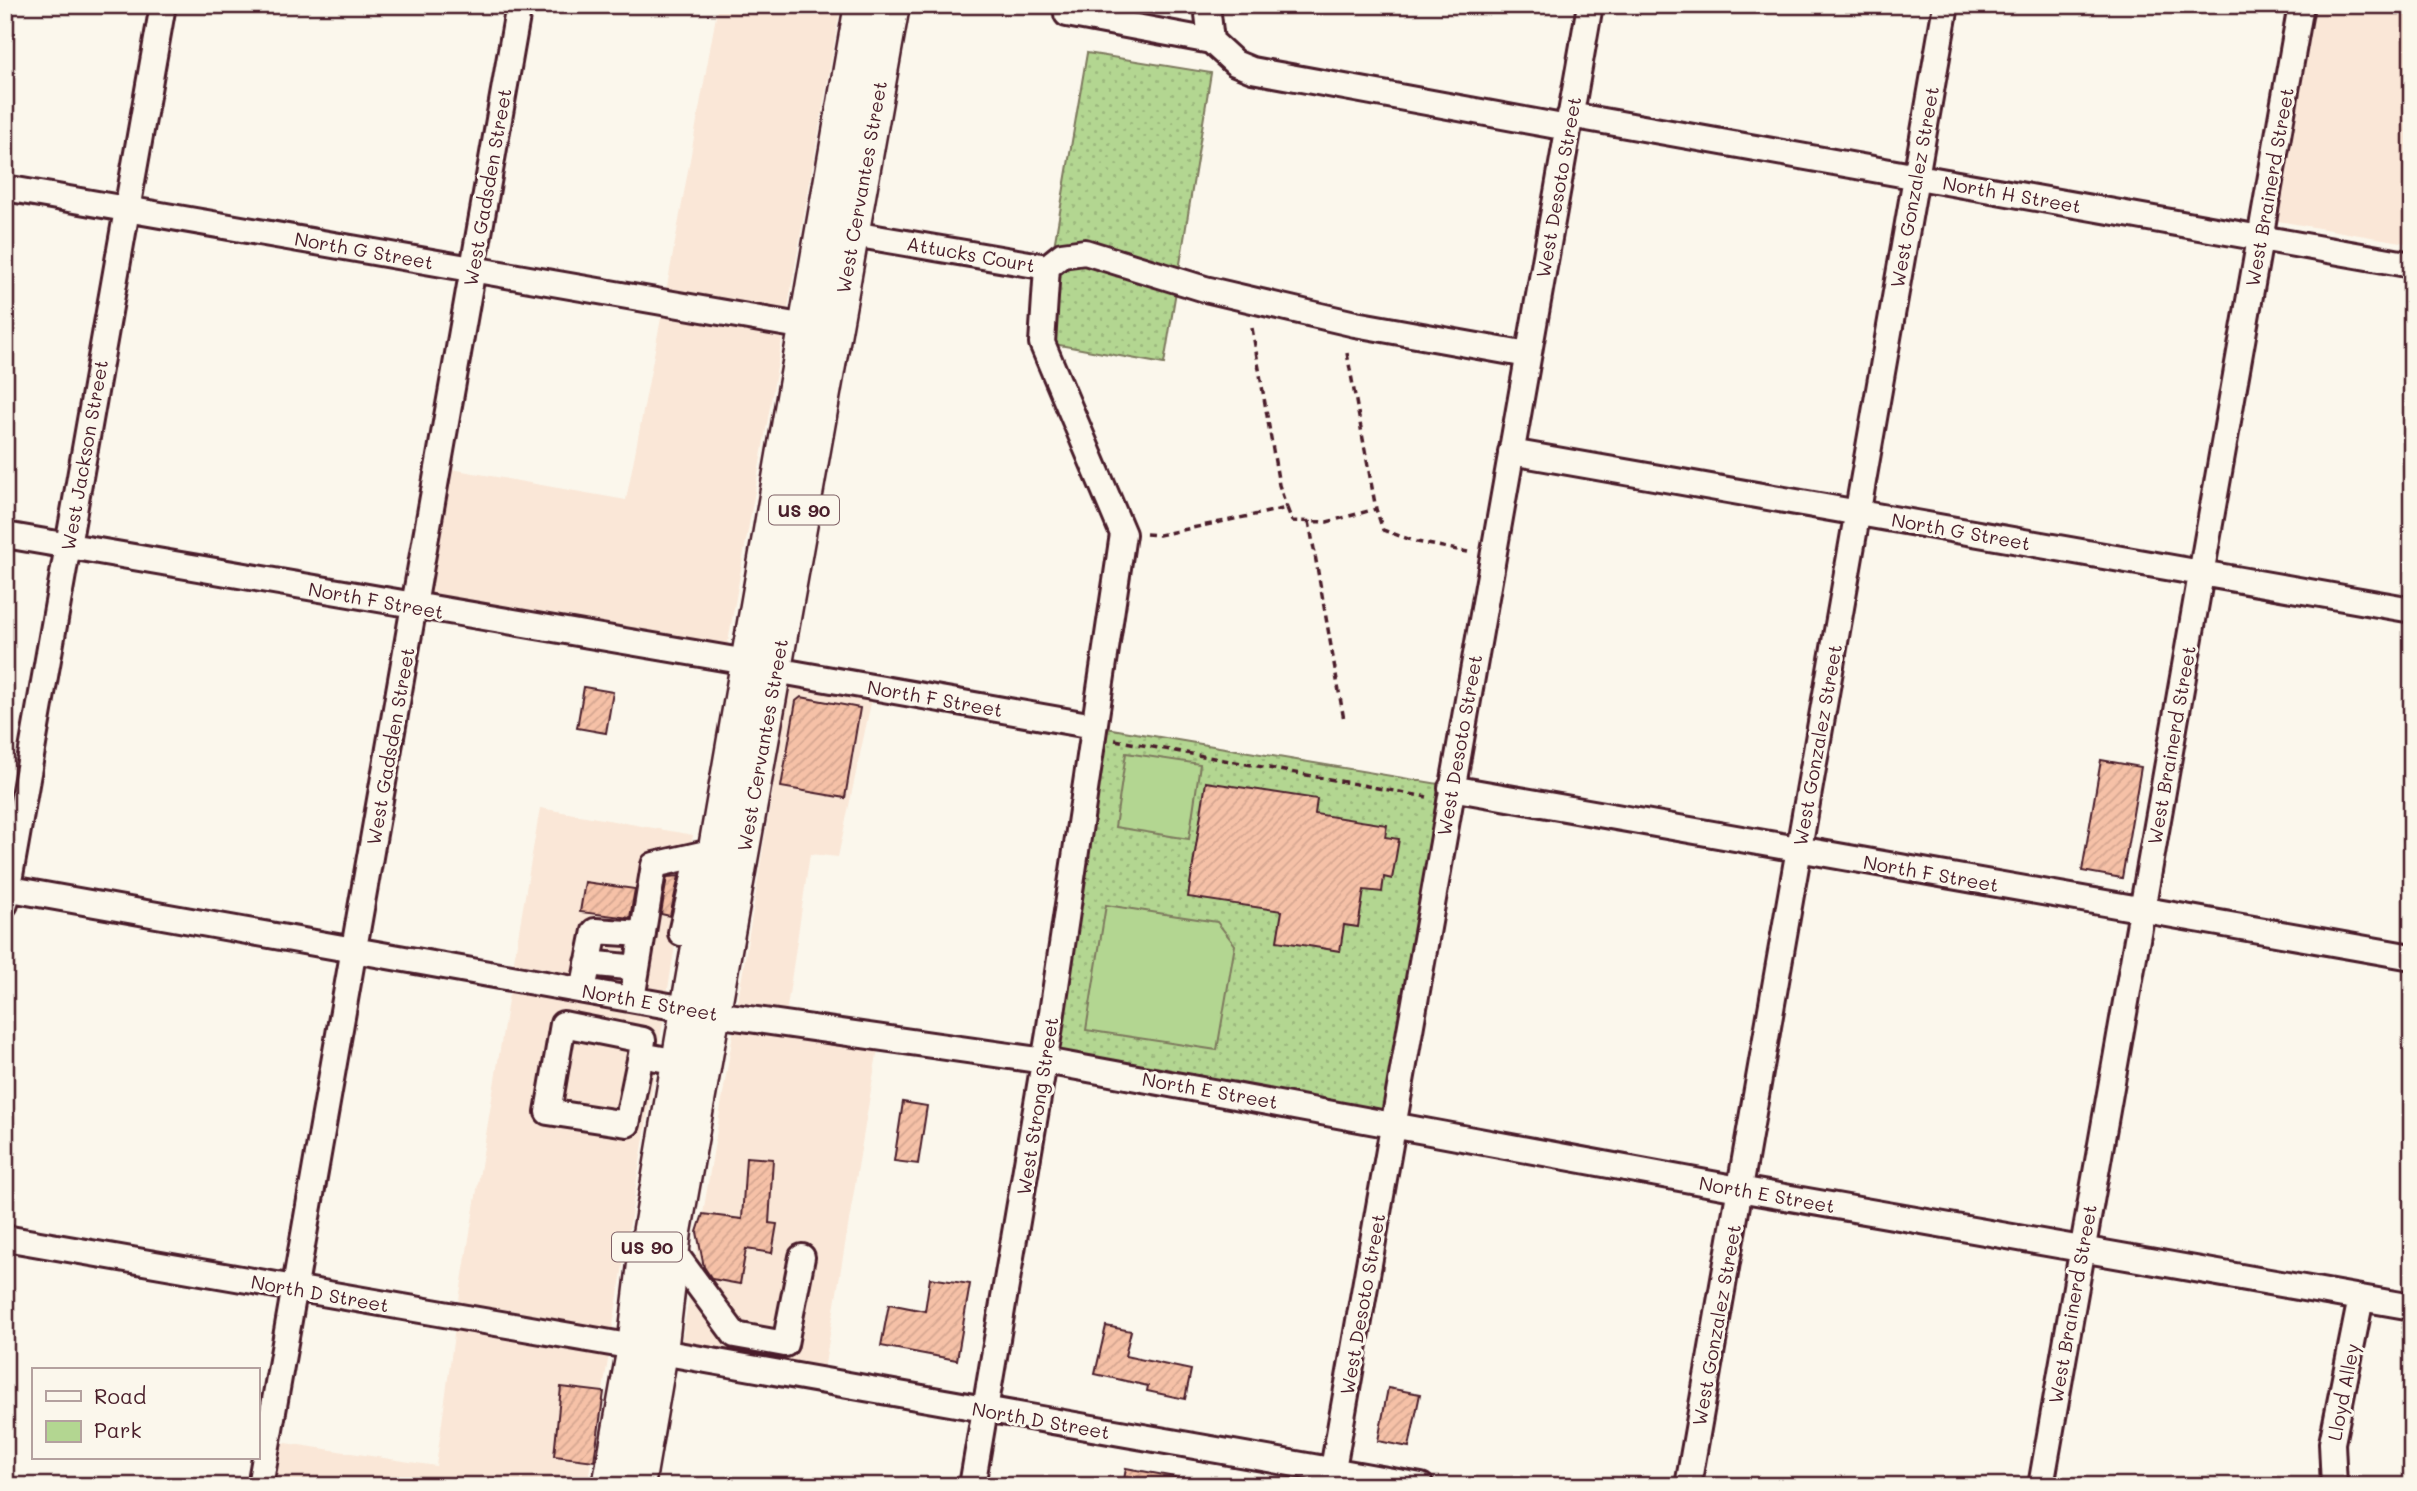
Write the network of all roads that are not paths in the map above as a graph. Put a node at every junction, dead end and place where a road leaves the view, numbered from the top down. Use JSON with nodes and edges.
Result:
{"nodes":[{"id":1,"x":163,"y":5,"type":"edge"},
{"id":2,"x":519,"y":5,"type":"edge"},
{"id":3,"x":861,"y":5,"type":"edge"},
{"id":4,"x":893,"y":5,"type":"edge"},
{"id":5,"x":1207,"y":5,"type":"edge"},
{"id":6,"x":1590,"y":5,"type":"edge"},
{"id":7,"x":1946,"y":5,"type":"edge"},
{"id":8,"x":2301,"y":5,"type":"edge"},
{"id":9,"x":1067,"y":14,"type":"dead end"},
{"id":10,"x":1211,"y":41,"type":"junction"},
{"id":11,"x":852,"y":58,"type":"junction"},
{"id":12,"x":1569,"y":122,"type":"junction"},
{"id":13,"x":1916,"y":177,"type":"junction"},
{"id":14,"x":5,"y":188,"type":"edge"},
{"id":15,"x":128,"y":209,"type":"junction"},
{"id":16,"x":853,"y":234,"type":"junction"},
{"id":17,"x":2260,"y":238,"type":"junction"},
{"id":18,"x":2412,"y":265,"type":"edge"},
{"id":19,"x":1047,"y":267,"type":"junction"},
{"id":20,"x":473,"y":269,"type":"junction"},
{"id":21,"x":806,"y":327,"type":"junction"},
{"id":22,"x":1528,"y":355,"type":"junction"},
{"id":23,"x":1511,"y":452,"type":"junction"},
{"id":24,"x":806,"y":502,"type":"junction"},
{"id":25,"x":1858,"y":512,"type":"junction"},
{"id":26,"x":5,"y":535,"type":"edge"},
{"id":27,"x":68,"y":545,"type":"junction"},
{"id":28,"x":2201,"y":573,"type":"junction"},
{"id":29,"x":414,"y":607,"type":"junction"},
{"id":30,"x":2412,"y":610,"type":"edge"},
{"id":31,"x":761,"y":666,"type":"junction"},
{"id":32,"x":1093,"y":731,"type":"junction"},
{"id":33,"x":1450,"y":794,"type":"junction"},
{"id":34,"x":1799,"y":849,"type":"junction"},
{"id":35,"x":707,"y":853,"type":"junction"},
{"id":36,"x":6,"y":894,"type":"edge"},
{"id":37,"x":2142,"y":910,"type":"junction"},
{"id":38,"x":644,"y":930,"type":"junction"},
{"id":39,"x":691,"y":935,"type":"junction"},
{"id":40,"x":354,"y":948,"type":"junction"},
{"id":41,"x":2412,"y":957,"type":"edge"},
{"id":42,"x":588,"y":963,"type":"junction"},
{"id":43,"x":637,"y":968,"type":"junction"},
{"id":44,"x":583,"y":990,"type":"junction"},
{"id":45,"x":625,"y":998,"type":"junction"},
{"id":46,"x":701,"y":1012,"type":"junction"},
{"id":47,"x":611,"y":1034,"type":"junction"},
{"id":48,"x":640,"y":1055,"type":"junction"},
{"id":49,"x":1045,"y":1061,"type":"junction"},
{"id":50,"x":678,"y":1062,"type":"junction"},
{"id":51,"x":1395,"y":1123,"type":"junction"},
{"id":52,"x":1739,"y":1189,"type":"junction"},
{"id":53,"x":5,"y":1238,"type":"edge"},
{"id":54,"x":2081,"y":1249,"type":"junction"},
{"id":55,"x":673,"y":1251,"type":"junction"},
{"id":56,"x":802,"y":1257,"type":"dead end"},
{"id":57,"x":295,"y":1289,"type":"junction"},
{"id":58,"x":2361,"y":1298,"type":"junction"},
{"id":59,"x":2412,"y":1307,"type":"edge"},
{"id":60,"x":757,"y":1339,"type":"junction"},
{"id":61,"x":648,"y":1350,"type":"junction"},
{"id":62,"x":752,"y":1368,"type":"junction"},
{"id":63,"x":986,"y":1410,"type":"junction"},
{"id":64,"x":1331,"y":1478,"type":"edge"},
{"id":65,"x":260,"y":1486,"type":"edge"},
{"id":66,"x":609,"y":1486,"type":"edge"},
{"id":67,"x":638,"y":1486,"type":"edge"},
{"id":68,"x":972,"y":1486,"type":"edge"},
{"id":69,"x":1421,"y":1486,"type":"edge"},
{"id":70,"x":1688,"y":1486,"type":"edge"},
{"id":71,"x":2040,"y":1486,"type":"edge"},
{"id":72,"x":2334,"y":1486,"type":"edge"}],
"edges":[{"from":1,"to":15,"type":"street","name":"West Jackson Street"},
{"from":2,"to":20,"type":"street","name":"West Gadsden Street"},
{"from":3,"to":11,"type":"main road","name":"West Cervantes Street","number":"US 90"},
{"from":4,"to":16,"type":"main road","name":"West Cervantes Street","number":"US 90"},
{"from":5,"to":10,"type":"street"},
{"from":6,"to":12,"type":"street","name":"West Desoto Street"},
{"from":7,"to":13,"type":"street","name":"West Gonzalez Street"},
{"from":8,"to":17,"type":"street","name":"West Brainerd Street"},
{"from":9,"to":10,"type":"street"},
{"from":10,"to":12,"type":"street","name":"North H Street"},
{"from":11,"to":16,"type":"main road"},
{"from":11,"to":21,"type":"main road","name":"West Cervantes Street","number":"US 90"},
{"from":12,"to":13,"type":"street","name":"North H Street"},
{"from":12,"to":22,"type":"street","name":"West Desoto Street"},
{"from":13,"to":17,"type":"street","name":"North H Street"},
{"from":13,"to":25,"type":"street","name":"West Gonzalez Street"},
{"from":14,"to":15,"type":"street","name":"North G Street"},
{"from":15,"to":20,"type":"street","name":"North G Street"},
{"from":15,"to":27,"type":"street","name":"West Jackson Street"},
{"from":16,"to":19,"type":"street","name":"Attucks Court"},
{"from":16,"to":24,"type":"main road","name":"West Cervantes Street","number":"US 90"},
{"from":17,"to":18,"type":"street","name":"North H Street"},
{"from":17,"to":28,"type":"street","name":"West Brainerd Street"},
{"from":19,"to":22,"type":"street","name":"Attucks Court"},
{"from":19,"to":32,"type":"street","name":"West Strong Street"},
{"from":20,"to":21,"type":"street","name":"North G Street"},
{"from":20,"to":29,"type":"street","name":"West Gadsden Street"},
{"from":21,"to":24,"type":"main road"},
{"from":21,"to":31,"type":"main road","name":"West Cervantes Street","number":"US 90"},
{"from":22,"to":23,"type":"street","name":"West Desoto Street"},
{"from":23,"to":25,"type":"street","name":"North G Street"},
{"from":23,"to":33,"type":"street","name":"West Desoto Street"},
{"from":24,"to":31,"type":"main road","name":"West Cervantes Street","number":"US 90"},
{"from":25,"to":28,"type":"street","name":"North G Street"},
{"from":25,"to":34,"type":"street","name":"West Gonzalez Street"},
{"from":26,"to":27,"type":"street","name":"North F Street"},
{"from":27,"to":29,"type":"street","name":"North F Street"},
{"from":27,"to":36,"type":"street","name":"West Jackson Street"},
{"from":28,"to":30,"type":"street","name":"North G Street"},
{"from":28,"to":37,"type":"street","name":"West Brainerd Street"},
{"from":29,"to":31,"type":"street","name":"North F Street"},
{"from":29,"to":40,"type":"street","name":"West Gadsden Street"},
{"from":31,"to":32,"type":"street","name":"North F Street"},
{"from":31,"to":35,"type":"main road","name":"West Cervantes Street","number":"US 90"},
{"from":31,"to":46,"type":"main road","name":"West Cervantes Street","number":"US 90"},
{"from":32,"to":49,"type":"street","name":"West Strong Street"},
{"from":33,"to":34,"type":"street","name":"North F Street"},
{"from":33,"to":51,"type":"street","name":"West Desoto Street"},
{"from":34,"to":37,"type":"street","name":"North F Street"},
{"from":34,"to":52,"type":"street","name":"West Gonzalez Street"},
{"from":35,"to":38,"type":"street"},
{"from":35,"to":39,"type":"main road","name":"West Cervantes Street","number":"US 90"},
{"from":36,"to":40,"type":"street","name":"North E Street"},
{"from":37,"to":41,"type":"street","name":"North F Street"},
{"from":37,"to":54,"type":"street","name":"West Brainerd Street"},
{"from":38,"to":39,"type":"street"},
{"from":38,"to":42,"type":"street"},
{"from":38,"to":43,"type":"street"},
{"from":39,"to":46,"type":"main road","name":"West Cervantes Street","number":"US 90"},
{"from":40,"to":44,"type":"street","name":"North E Street"},
{"from":40,"to":57,"type":"street","name":"West Gadsden Street"},
{"from":42,"to":43,"type":"street"},
{"from":42,"to":44,"type":"street"},
{"from":43,"to":45,"type":"street"},
{"from":44,"to":45,"type":"street","name":"North E Street"},
{"from":45,"to":46,"type":"street","name":"North E Street"},
{"from":45,"to":47,"type":"street"},
{"from":46,"to":49,"type":"street","name":"North E Street"},
{"from":46,"to":50,"type":"main road","name":"West Cervantes Street","number":"US 90"},
{"from":46,"to":55,"type":"main road","name":"West Cervantes Street","number":"US 90"},
{"from":47,"to":48,"type":"street"},
{"from":47,"to":48,"type":"street"},
{"from":48,"to":50,"type":"street"},
{"from":49,"to":51,"type":"street","name":"North E Street"},
{"from":49,"to":63,"type":"street","name":"West Strong Street"},
{"from":50,"to":61,"type":"main road","name":"West Cervantes Street","number":"US 90"},
{"from":51,"to":52,"type":"street","name":"North E Street"},
{"from":51,"to":64,"type":"street","name":"West Desoto Street"},
{"from":52,"to":54,"type":"street","name":"North E Street"},
{"from":52,"to":70,"type":"street","name":"West Gonzalez Street"},
{"from":53,"to":57,"type":"street","name":"North D Street"},
{"from":54,"to":58,"type":"street","name":"North E Street"},
{"from":54,"to":71,"type":"street","name":"West Brainerd Street"},
{"from":55,"to":60,"type":"street"},
{"from":55,"to":61,"type":"main road","name":"West Cervantes Street","number":"US 90"},
{"from":56,"to":60,"type":"street"},
{"from":57,"to":61,"type":"street","name":"North D Street"},
{"from":57,"to":65,"type":"street","name":"West Gadsden Street"},
{"from":58,"to":59,"type":"street","name":"North E Street"},
{"from":58,"to":72,"type":"street","name":"Lloyd Alley"},
{"from":60,"to":62,"type":"street"},
{"from":61,"to":62,"type":"street","name":"North D Street"},
{"from":61,"to":66,"type":"main road","name":"West Cervantes Street","number":"US 90"},
{"from":61,"to":67,"type":"main road","name":"West Cervantes Street","number":"US 90"},
{"from":62,"to":63,"type":"street","name":"North D Street"},
{"from":63,"to":64,"type":"street","name":"North D Street"},
{"from":63,"to":68,"type":"street","name":"West Strong Street"},
{"from":64,"to":69,"type":"street","name":"North D Street"}]}
